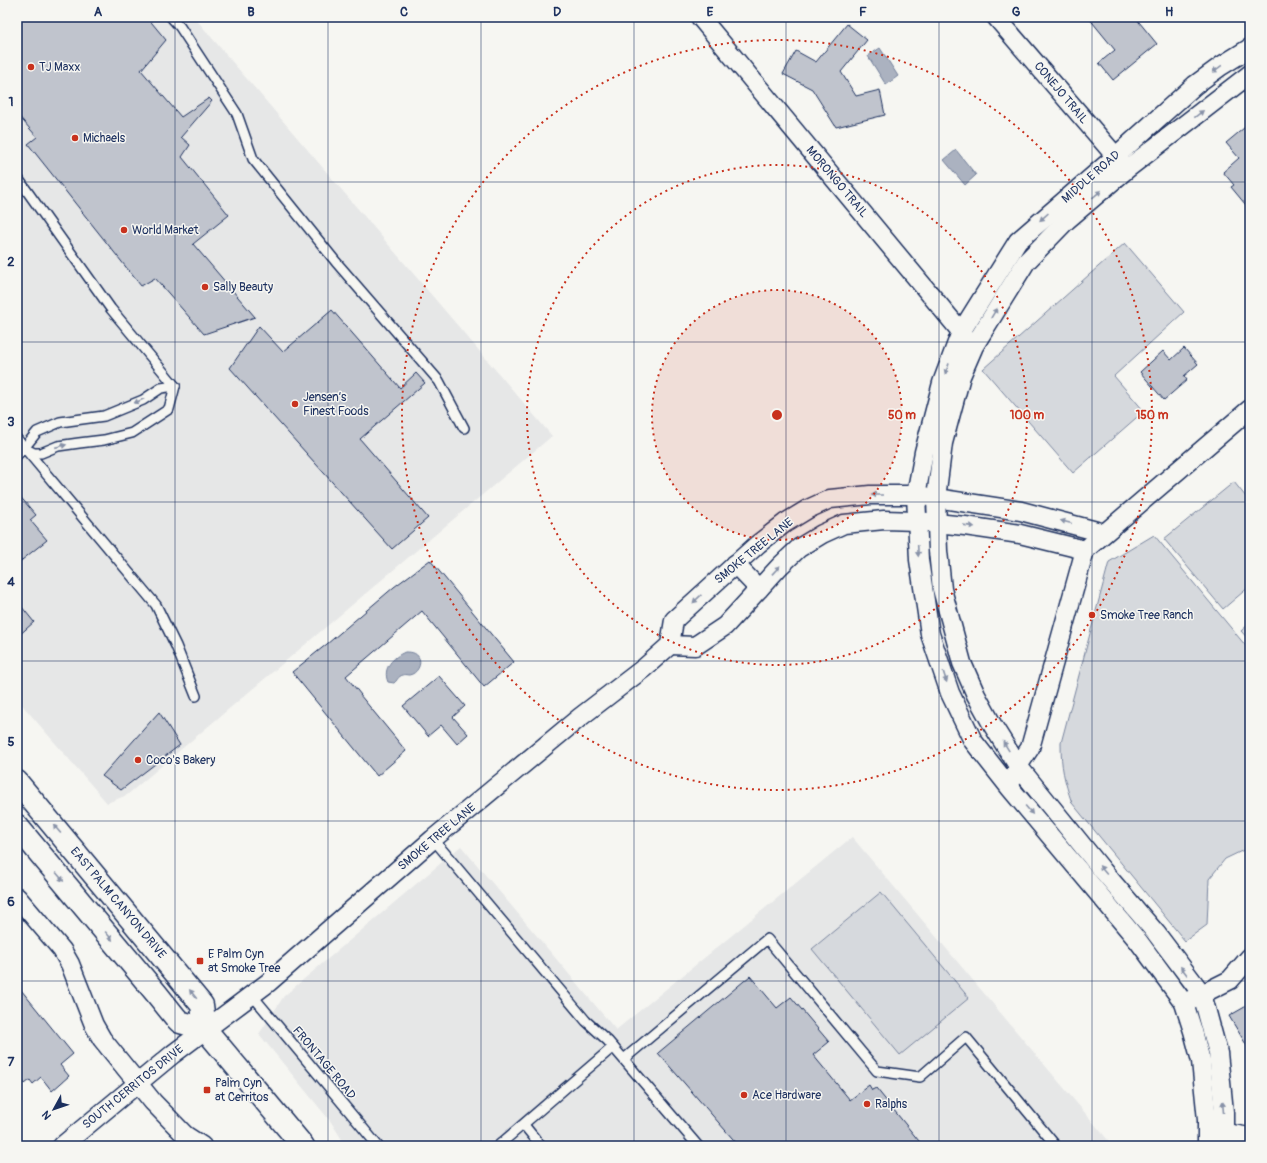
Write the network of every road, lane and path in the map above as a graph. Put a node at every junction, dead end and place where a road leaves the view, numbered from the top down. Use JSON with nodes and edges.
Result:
{"nodes":[{"id":1,"x":171,"y":17,"type":"edge"},
{"id":2,"x":700,"y":17,"type":"edge"},
{"id":3,"x":996,"y":17,"type":"edge"},
{"id":4,"x":1250,"y":48,"type":"edge"},
{"id":5,"x":1250,"y":74,"type":"edge"},
{"id":6,"x":1121,"y":163,"type":"junction"},
{"id":7,"x":17,"y":177,"type":"edge"},
{"id":8,"x":961,"y":332,"type":"junction"},
{"id":9,"x":974,"y":346,"type":"junction"},
{"id":10,"x":175,"y":386,"type":"junction"},
{"id":11,"x":1250,"y":409,"type":"edge"},
{"id":12,"x":464,"y":428,"type":"dead end"},
{"id":13,"x":17,"y":439,"type":"edge"},
{"id":14,"x":24,"y":448,"type":"junction"},
{"id":15,"x":17,"y":455,"type":"edge"},
{"id":16,"x":916,"y":495,"type":"junction"},
{"id":17,"x":936,"y":498,"type":"junction"},
{"id":18,"x":917,"y":521,"type":"junction"},
{"id":19,"x":937,"y":523,"type":"junction"},
{"id":20,"x":1104,"y":533,"type":"junction"},
{"id":21,"x":1084,"y":550,"type":"junction"},
{"id":22,"x":735,"y":564,"type":"junction"},
{"id":23,"x":759,"y":589,"type":"junction"},
{"id":24,"x":670,"y":645,"type":"junction"},
{"id":25,"x":196,"y":696,"type":"dead end"},
{"id":26,"x":1018,"y":766,"type":"junction"},
{"id":27,"x":17,"y":782,"type":"edge"},
{"id":28,"x":1010,"y":788,"type":"junction"},
{"id":29,"x":17,"y":826,"type":"edge"},
{"id":30,"x":434,"y":839,"type":"junction"},
{"id":31,"x":17,"y":897,"type":"edge"},
{"id":32,"x":1250,"y":957,"type":"edge"},
{"id":33,"x":1202,"y":994,"type":"junction"},
{"id":34,"x":252,"y":995,"type":"junction"},
{"id":35,"x":1184,"y":1003,"type":"junction"},
{"id":36,"x":205,"y":1029,"type":"junction"},
{"id":37,"x":613,"y":1047,"type":"junction"},
{"id":38,"x":624,"y":1059,"type":"junction"},
{"id":39,"x":138,"y":1084,"type":"junction"},
{"id":40,"x":524,"y":1124,"type":"junction"},
{"id":41,"x":1250,"y":1137,"type":"edge"},
{"id":42,"x":1215,"y":1139,"type":"edge"},
{"id":43,"x":537,"y":1144,"type":"edge"},
{"id":44,"x":62,"y":1146,"type":"edge"},
{"id":45,"x":202,"y":1146,"type":"edge"},
{"id":46,"x":303,"y":1146,"type":"edge"},
{"id":47,"x":378,"y":1146,"type":"edge"},
{"id":48,"x":498,"y":1146,"type":"edge"},
{"id":49,"x":698,"y":1146,"type":"edge"},
{"id":50,"x":1056,"y":1146,"type":"edge"}],
"edges":[{"from":1,"to":12,"type":"lane"},
{"from":2,"to":8,"type":"street","name":"MORONGO TRAIL"},
{"from":3,"to":6,"type":"street","name":"CONEJO TRAIL"},
{"from":4,"to":6,"type":"street","name":"MIDDLE ROAD","one_way":true},
{"from":6,"to":5,"type":"street","name":"MIDDLE ROAD","one_way":true},
{"from":6,"to":8,"type":"street","name":"MIDDLE ROAD","one_way":true},
{"from":9,"to":6,"type":"street","name":"MIDDLE ROAD","one_way":true},
{"from":7,"to":10,"type":"lane"},
{"from":8,"to":9,"type":"street","name":"MORONGO TRAIL"},
{"from":8,"to":16,"type":"street","name":"MIDDLE ROAD","one_way":true},
{"from":9,"to":17,"type":"street","name":"MIDDLE ROAD"},
{"from":10,"to":14,"type":"lane","one_way":true},
{"from":14,"to":10,"type":"lane","one_way":true},
{"from":11,"to":20,"type":"street"},
{"from":13,"to":14,"type":"lane"},
{"from":14,"to":15,"type":"lane"},
{"from":14,"to":25,"type":"lane"},
{"from":16,"to":17,"type":"street","name":"SMOKE TREE LANE"},
{"from":16,"to":18,"type":"street","name":"MIDDLE ROAD"},
{"from":16,"to":22,"type":"street","name":"SMOKE TREE LANE","one_way":true},
{"from":17,"to":19,"type":"street","name":"MIDDLE ROAD"},
{"from":20,"to":17,"type":"street","name":"SMOKE TREE LANE","one_way":true},
{"from":18,"to":19,"type":"street"},
{"from":23,"to":18,"type":"street","one_way":true},
{"from":18,"to":28,"type":"street","name":"MIDDLE ROAD","one_way":true},
{"from":19,"to":21,"type":"street","one_way":true},
{"from":26,"to":19,"type":"street","name":"MIDDLE ROAD","one_way":true},
{"from":20,"to":21,"type":"street"},
{"from":21,"to":26,"type":"street"},
{"from":22,"to":23,"type":"street"},
{"from":22,"to":24,"type":"street","name":"SMOKE TREE LANE","one_way":true},
{"from":23,"to":24,"type":"street"},
{"from":24,"to":30,"type":"street","name":"SMOKE TREE LANE"},
{"from":26,"to":28,"type":"street"},
{"from":33,"to":26,"type":"street","name":"MIDDLE ROAD","one_way":true},
{"from":36,"to":27,"type":"main road","name":"EAST PALM CANYON DRIVE","one_way":true},
{"from":28,"to":35,"type":"street","name":"MIDDLE ROAD","one_way":true},
{"from":29,"to":36,"type":"main road","one_way":true},
{"from":30,"to":34,"type":"street","name":"SMOKE TREE LANE"},
{"from":30,"to":37,"type":"lane"},
{"from":31,"to":39,"type":"street"},
{"from":32,"to":33,"type":"street"},
{"from":33,"to":35,"type":"street"},
{"from":42,"to":33,"type":"street","one_way":true},
{"from":34,"to":36,"type":"street","name":"SMOKE TREE LANE"},
{"from":34,"to":47,"type":"lane","name":"FRONTAGE ROAD"},
{"from":35,"to":42,"type":"street","name":"MIDDLE ROAD"},
{"from":36,"to":39,"type":"street","name":"SOUTH CERRITOS DRIVE"},
{"from":36,"to":46,"type":"main road"},
{"from":37,"to":38,"type":"lane"},
{"from":37,"to":40,"type":"lane"},
{"from":38,"to":49,"type":"lane"},
{"from":38,"to":50,"type":"lane"},
{"from":39,"to":44,"type":"street","name":"SOUTH CERRITOS DRIVE"},
{"from":39,"to":45,"type":"street"},
{"from":40,"to":43,"type":"lane"},
{"from":40,"to":48,"type":"lane"},
{"from":41,"to":42,"type":"street"}]}
